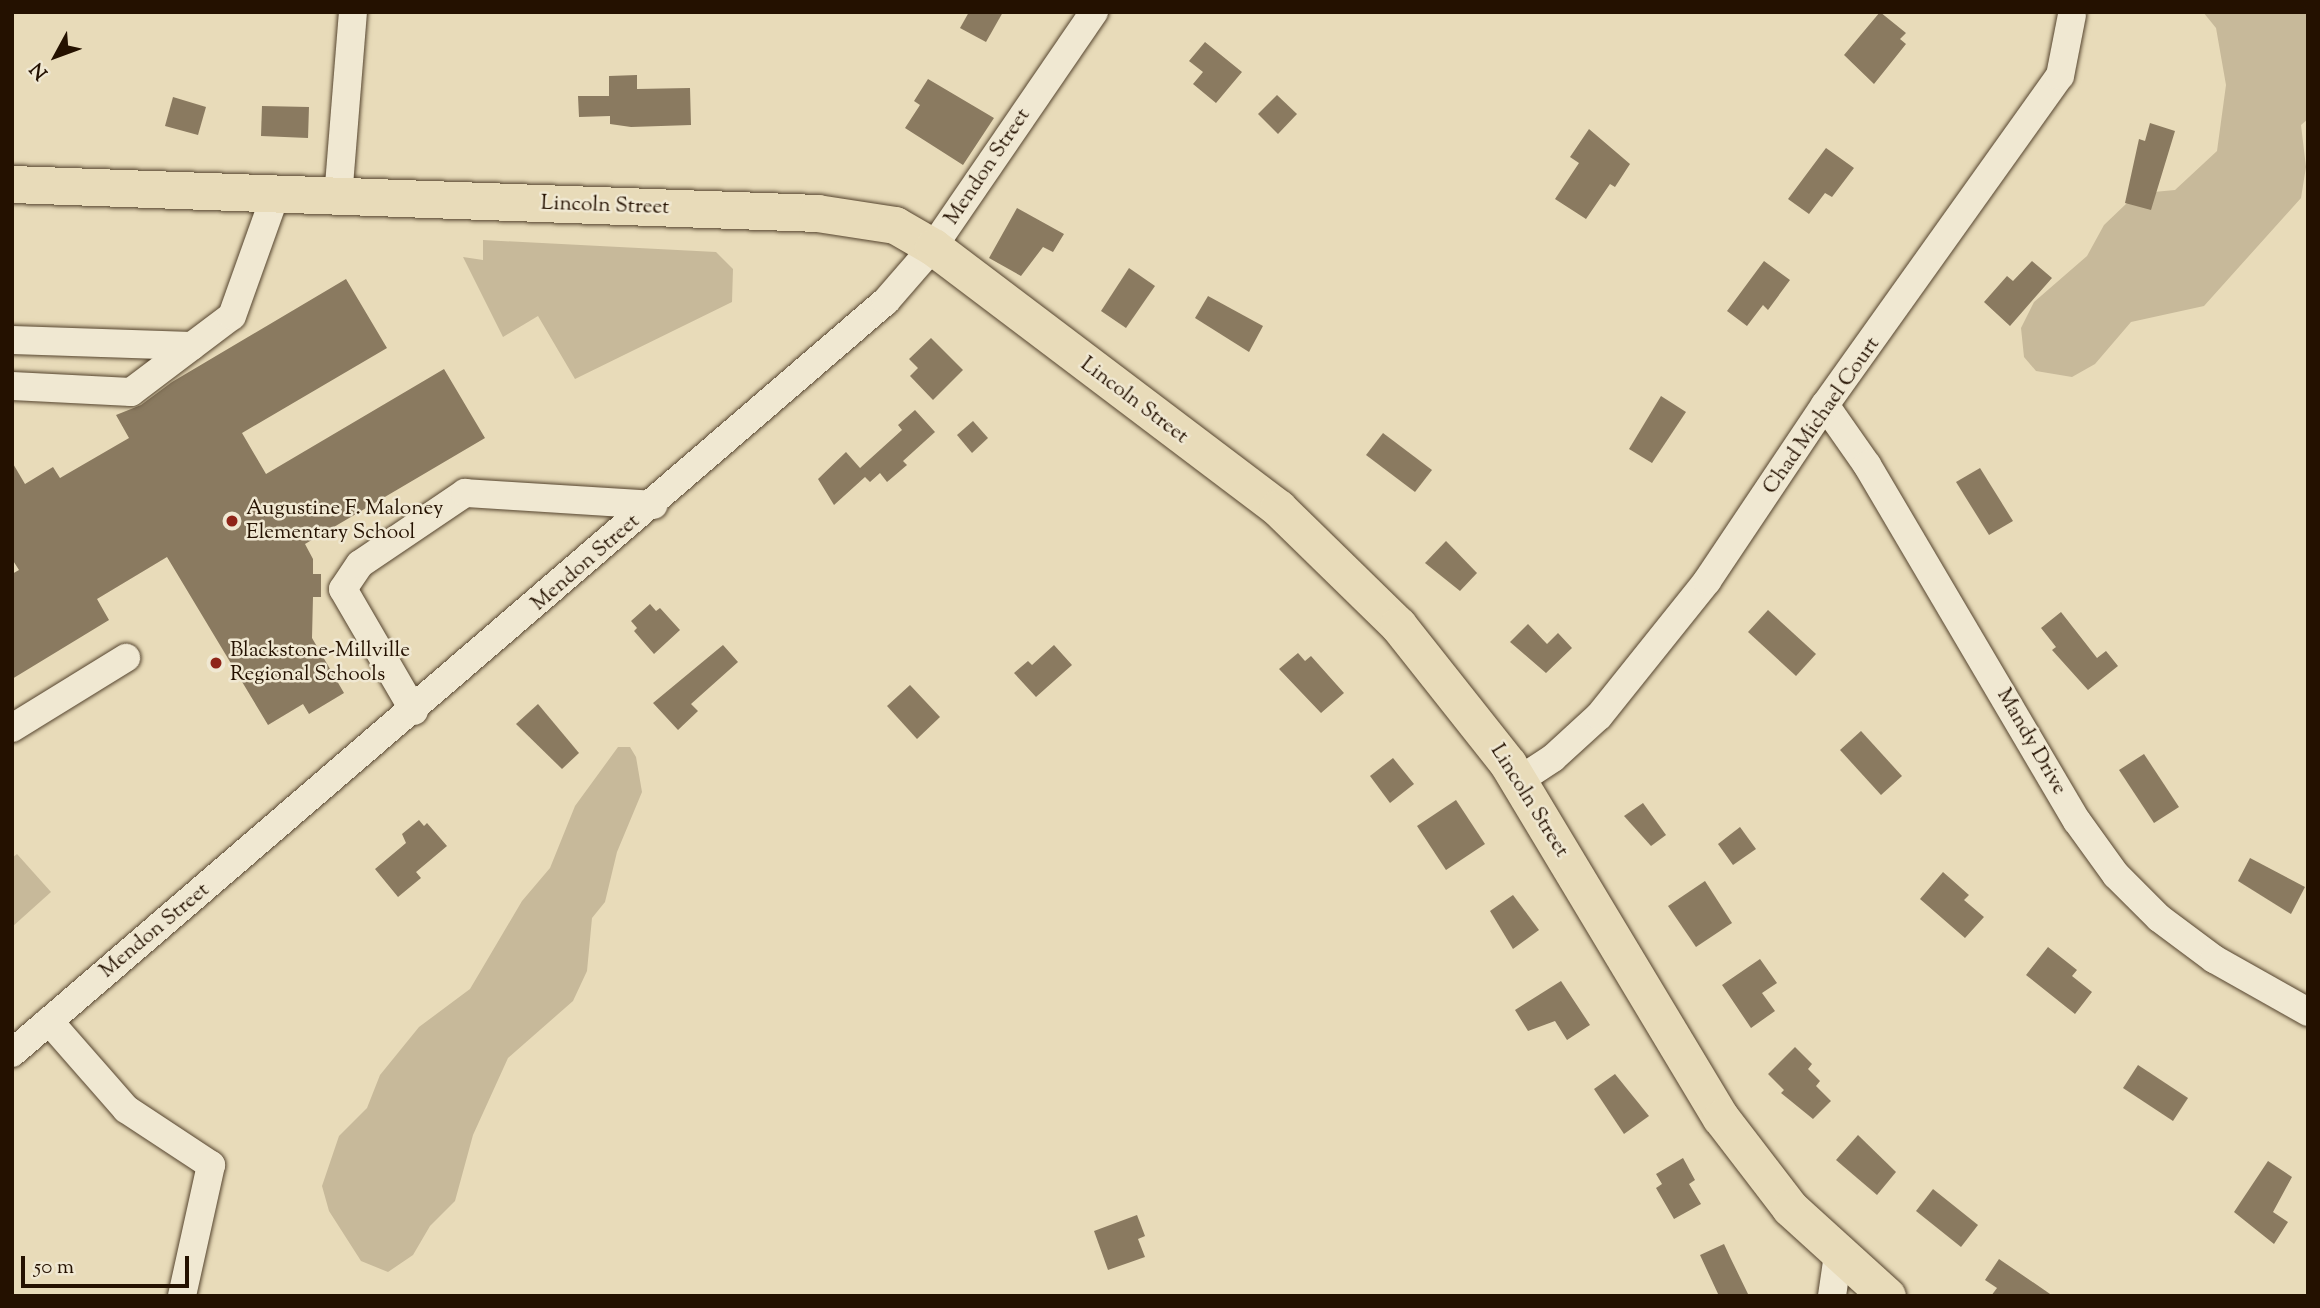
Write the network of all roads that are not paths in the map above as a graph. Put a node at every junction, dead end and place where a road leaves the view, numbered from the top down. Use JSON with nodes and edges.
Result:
{"nodes":[{"id":1,"x":353,"y":12,"type":"edge"},
{"id":2,"x":1094,"y":12,"type":"edge"},
{"id":3,"x":2072,"y":15,"type":"dead end"},
{"id":4,"x":12,"y":184,"type":"edge"},
{"id":5,"x":275,"y":196,"type":"junction"},
{"id":6,"x":338,"y":198,"type":"junction"},
{"id":7,"x":933,"y":247,"type":"junction"},
{"id":8,"x":12,"y":340,"type":"edge"},
{"id":9,"x":192,"y":346,"type":"junction"},
{"id":10,"x":12,"y":386,"type":"edge"},
{"id":11,"x":1825,"y":405,"type":"junction"},
{"id":12,"x":654,"y":505,"type":"junction"},
{"id":13,"x":126,"y":658,"type":"dead end"},
{"id":14,"x":414,"y":711,"type":"junction"},
{"id":15,"x":12,"y":728,"type":"edge"},
{"id":16,"x":1518,"y":781,"type":"junction"},
{"id":17,"x":2308,"y":1012,"type":"edge"},
{"id":18,"x":49,"y":1021,"type":"junction"},
{"id":19,"x":12,"y":1053,"type":"edge"},
{"id":20,"x":1838,"y":1255,"type":"junction"},
{"id":21,"x":182,"y":1296,"type":"edge"},
{"id":22,"x":1832,"y":1296,"type":"edge"},
{"id":23,"x":1887,"y":1296,"type":"edge"}],
"edges":[{"from":1,"to":6,"type":"street"},
{"from":2,"to":7,"type":"street","name":"Mendon Street"},
{"from":3,"to":11,"type":"street","name":"Chad Michael Court"},
{"from":4,"to":5,"type":"main road","name":"Lincoln Street"},
{"from":5,"to":6,"type":"main road","name":"Lincoln Street"},
{"from":5,"to":9,"type":"street"},
{"from":6,"to":7,"type":"main road","name":"Lincoln Street"},
{"from":7,"to":12,"type":"street","name":"Mendon Street"},
{"from":7,"to":16,"type":"main road","name":"Lincoln Street"},
{"from":8,"to":9,"type":"street"},
{"from":9,"to":10,"type":"street"},
{"from":11,"to":16,"type":"street","name":"Chad Michael Court"},
{"from":11,"to":17,"type":"street","name":"Mandy Drive"},
{"from":12,"to":14,"type":"street","name":"Mendon Street"},
{"from":12,"to":14,"type":"street"},
{"from":13,"to":15,"type":"street"},
{"from":14,"to":18,"type":"street","name":"Mendon Street"},
{"from":16,"to":20,"type":"main road","name":"Lincoln Street"},
{"from":18,"to":19,"type":"street","name":"Mendon Street"},
{"from":18,"to":21,"type":"street"},
{"from":20,"to":22,"type":"street"},
{"from":20,"to":23,"type":"main road","name":"Lincoln Street"}]}
